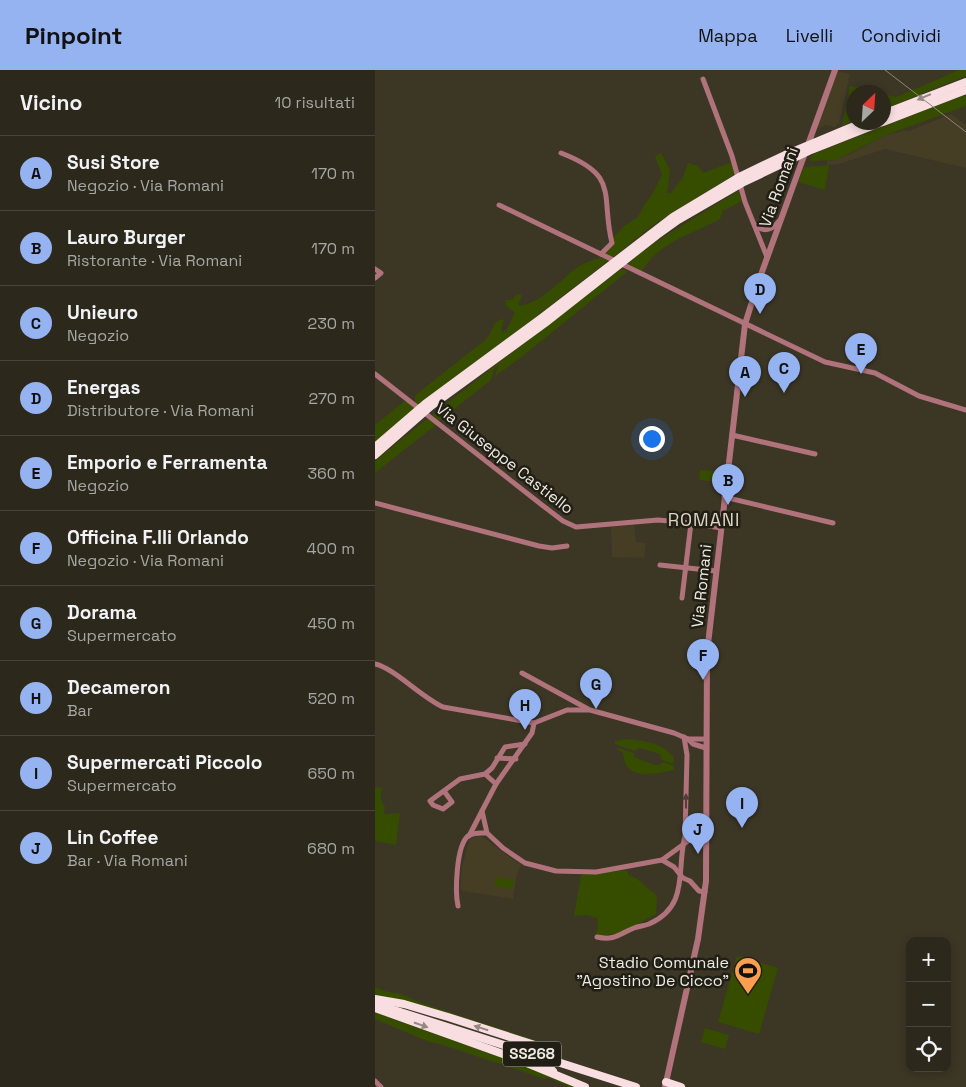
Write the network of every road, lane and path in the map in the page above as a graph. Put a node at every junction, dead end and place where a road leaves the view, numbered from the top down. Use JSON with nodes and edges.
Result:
{"nodes":[{"id":1,"x":835,"y":70,"type":"edge"},
{"id":2,"x":703,"y":79,"type":"dead end"},
{"id":3,"x":966,"y":82,"type":"edge"},
{"id":4,"x":966,"y":90,"type":"edge"},
{"id":5,"x":891,"y":111,"type":"edge"},
{"id":6,"x":891,"y":119,"type":"edge"},
{"id":7,"x":850,"y":130,"type":"edge"},
{"id":8,"x":858,"y":130,"type":"edge"},
{"id":9,"x":837,"y":137,"type":"junction"},
{"id":10,"x":561,"y":153,"type":"dead end"},
{"id":11,"x":499,"y":205,"type":"dead end"},
{"id":12,"x":781,"y":218,"type":"junction"},
{"id":13,"x":753,"y":223,"type":"junction"},
{"id":14,"x":762,"y":230,"type":"junction"},
{"id":15,"x":759,"y":237,"type":"junction"},
{"id":16,"x":773,"y":241,"type":"junction"},
{"id":17,"x":601,"y":254,"type":"junction"},
{"id":18,"x":767,"y":257,"type":"junction"},
{"id":19,"x":375,"y":269,"type":"edge"},
{"id":20,"x":375,"y":278,"type":"edge"},
{"id":21,"x":745,"y":324,"type":"junction"},
{"id":22,"x":375,"y":374,"type":"edge"},
{"id":23,"x":422,"y":410,"type":"junction"},
{"id":24,"x":966,"y":410,"type":"edge"},
{"id":25,"x":732,"y":435,"type":"junction"},
{"id":26,"x":375,"y":447,"type":"edge"},
{"id":27,"x":815,"y":454,"type":"dead end"},
{"id":28,"x":375,"y":455,"type":"edge"},
{"id":29,"x":725,"y":497,"type":"junction"},
{"id":30,"x":375,"y":503,"type":"edge"},
{"id":31,"x":691,"y":523,"type":"junction"},
{"id":32,"x":833,"y":523,"type":"dead end"},
{"id":33,"x":721,"y":528,"type":"junction"},
{"id":34,"x":567,"y":546,"type":"dead end"},
{"id":35,"x":660,"y":565,"type":"dead end"},
{"id":36,"x":687,"y":568,"type":"junction"},
{"id":37,"x":716,"y":572,"type":"junction"},
{"id":38,"x":682,"y":598,"type":"dead end"},
{"id":39,"x":375,"y":664,"type":"edge"},
{"id":40,"x":522,"y":673,"type":"dead end"},
{"id":41,"x":590,"y":710,"type":"junction"},
{"id":42,"x":534,"y":723,"type":"junction"},
{"id":43,"x":686,"y":738,"type":"junction"},
{"id":44,"x":706,"y":739,"type":"junction"},
{"id":45,"x":525,"y":744,"type":"junction"},
{"id":46,"x":693,"y":744,"type":"junction"},
{"id":47,"x":706,"y":748,"type":"junction"},
{"id":48,"x":687,"y":756,"type":"junction"},
{"id":49,"x":497,"y":758,"type":"junction"},
{"id":50,"x":516,"y":758,"type":"junction"},
{"id":51,"x":485,"y":774,"type":"junction"},
{"id":52,"x":496,"y":784,"type":"junction"},
{"id":53,"x":444,"y":791,"type":"dead end"},
{"id":54,"x":482,"y":810,"type":"junction"},
{"id":55,"x":706,"y":830,"type":"junction"},
{"id":56,"x":487,"y":833,"type":"junction"},
{"id":57,"x":469,"y":836,"type":"junction"},
{"id":58,"x":682,"y":847,"type":"junction"},
{"id":59,"x":662,"y":860,"type":"junction"},
{"id":60,"x":681,"y":875,"type":"junction"},
{"id":61,"x":705,"y":892,"type":"junction"},
{"id":62,"x":458,"y":906,"type":"dead end"},
{"id":63,"x":597,"y":937,"type":"dead end"},
{"id":64,"x":375,"y":999,"type":"edge"},
{"id":65,"x":375,"y":1004,"type":"edge"},
{"id":66,"x":375,"y":1008,"type":"edge"},
{"id":67,"x":556,"y":1074,"type":"junction"},
{"id":68,"x":375,"y":1080,"type":"edge"},
{"id":69,"x":665,"y":1084,"type":"edge"},
{"id":70,"x":381,"y":1087,"type":"edge"},
{"id":71,"x":585,"y":1087,"type":"edge"},
{"id":72,"x":636,"y":1087,"type":"edge"},
{"id":73,"x":681,"y":1087,"type":"edge"}],
"edges":[{"from":1,"to":12,"type":"street","name":"Via Romani"},
{"from":2,"to":13,"type":"street"},
{"from":3,"to":5,"type":"highway","one_way":true},
{"from":4,"to":6,"type":"highway"},
{"from":7,"to":9,"type":"highway"},
{"from":8,"to":9,"type":"highway"},
{"from":9,"to":23,"type":"highway"},
{"from":10,"to":17,"type":"street"},
{"from":11,"to":17,"type":"street"},
{"from":12,"to":14,"type":"street"},
{"from":12,"to":16,"type":"street","name":"Via Romani"},
{"from":13,"to":14,"type":"street"},
{"from":13,"to":15,"type":"street"},
{"from":14,"to":16,"type":"street"},
{"from":15,"to":16,"type":"street"},
{"from":15,"to":18,"type":"street"},
{"from":16,"to":18,"type":"street","name":"Via Romani"},
{"from":17,"to":21,"type":"street"},
{"from":18,"to":21,"type":"street","name":"Via Romani"},
{"from":19,"to":20,"type":"street"},
{"from":21,"to":24,"type":"street"},
{"from":21,"to":25,"type":"street","name":"Via Romani"},
{"from":22,"to":31,"type":"street","name":"Via Giuseppe Castiello"},
{"from":23,"to":26,"type":"highway"},
{"from":23,"to":28,"type":"highway"},
{"from":25,"to":27,"type":"street"},
{"from":25,"to":29,"type":"street","name":"Via Romani"},
{"from":29,"to":32,"type":"street"},
{"from":29,"to":33,"type":"street","name":"Via Romani"},
{"from":30,"to":34,"type":"street"},
{"from":31,"to":33,"type":"street","name":"Via Giuseppe Castiello"},
{"from":31,"to":36,"type":"street"},
{"from":33,"to":37,"type":"street","name":"Via Romani"},
{"from":35,"to":36,"type":"street"},
{"from":36,"to":37,"type":"street"},
{"from":36,"to":38,"type":"street"},
{"from":37,"to":44,"type":"street","name":"Via Romani"},
{"from":39,"to":42,"type":"street"},
{"from":40,"to":41,"type":"street"},
{"from":41,"to":42,"type":"street"},
{"from":41,"to":43,"type":"street"},
{"from":42,"to":45,"type":"street"},
{"from":43,"to":44,"type":"street"},
{"from":43,"to":46,"type":"street"},
{"from":43,"to":48,"type":"street"},
{"from":44,"to":47,"type":"street","name":"Via Romani"},
{"from":45,"to":49,"type":"street"},
{"from":45,"to":50,"type":"street"},
{"from":46,"to":47,"type":"street"},
{"from":46,"to":48,"type":"street"},
{"from":47,"to":55,"type":"street","name":"Via Romani"},
{"from":58,"to":48,"type":"street","one_way":true},
{"from":49,"to":50,"type":"street"},
{"from":49,"to":51,"type":"street"},
{"from":50,"to":52,"type":"street"},
{"from":51,"to":52,"type":"street"},
{"from":51,"to":53,"type":"street"},
{"from":52,"to":54,"type":"street"},
{"from":54,"to":56,"type":"street"},
{"from":54,"to":57,"type":"street"},
{"from":55,"to":58,"type":"street"},
{"from":55,"to":61,"type":"street","name":"Via Romani"},
{"from":56,"to":57,"type":"street"},
{"from":56,"to":59,"type":"street"},
{"from":57,"to":62,"type":"street"},
{"from":58,"to":59,"type":"street"},
{"from":58,"to":60,"type":"street"},
{"from":59,"to":60,"type":"street"},
{"from":60,"to":61,"type":"street"},
{"from":60,"to":63,"type":"street"},
{"from":61,"to":69,"type":"street","name":"Via Romani"},
{"from":67,"to":64,"type":"highway","one_way":true},
{"from":65,"to":72,"type":"highway","number":"SS268"},
{"from":66,"to":67,"type":"highway","one_way":true},
{"from":67,"to":71,"type":"highway"},
{"from":68,"to":70,"type":"street"},
{"from":69,"to":73,"type":"highway"}]}
